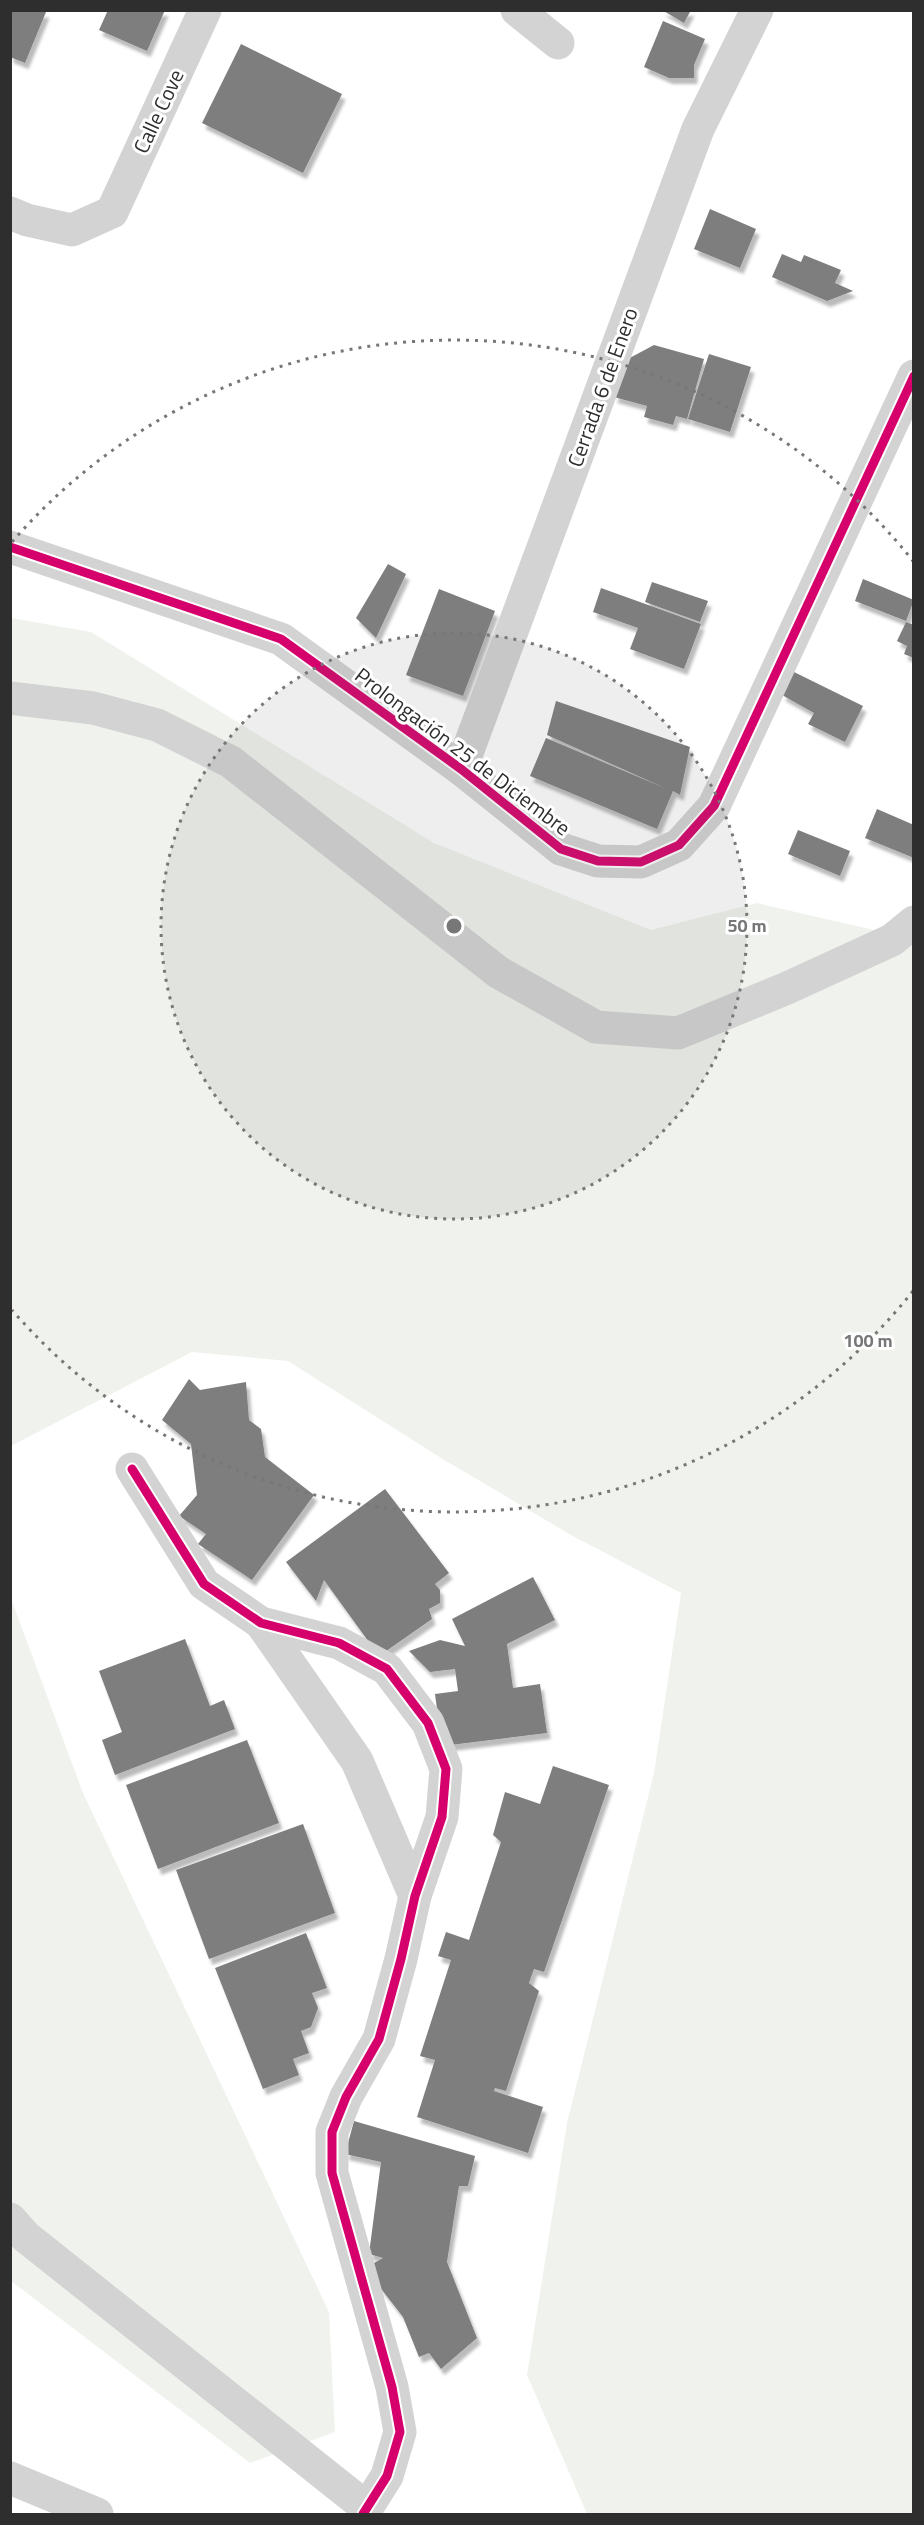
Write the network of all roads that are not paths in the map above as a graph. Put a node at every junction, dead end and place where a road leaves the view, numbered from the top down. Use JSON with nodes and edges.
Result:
{"nodes":[{"id":1,"x":205,"y":10,"type":"edge"},
{"id":2,"x":517,"y":10,"type":"edge"},
{"id":3,"x":756,"y":10,"type":"edge"},
{"id":4,"x":558,"y":44,"type":"dead end"},
{"id":5,"x":10,"y":213,"type":"edge"},
{"id":6,"x":914,"y":376,"type":"edge"},
{"id":7,"x":10,"y":547,"type":"edge"},
{"id":8,"x":10,"y":698,"type":"edge"},
{"id":9,"x":461,"y":769,"type":"junction"},
{"id":10,"x":914,"y":922,"type":"edge"},
{"id":11,"x":132,"y":1469,"type":"dead end"},
{"id":12,"x":261,"y":1623,"type":"junction"},
{"id":13,"x":415,"y":1896,"type":"junction"},
{"id":14,"x":10,"y":2219,"type":"edge"},
{"id":15,"x":10,"y":2478,"type":"edge"},
{"id":16,"x":365,"y":2511,"type":"edge"},
{"id":17,"x":97,"y":2514,"type":"edge"}],
"edges":[{"from":1,"to":5,"type":"street","name":"Calle Cove"},
{"from":2,"to":4,"type":"street"},
{"from":3,"to":9,"type":"street","name":"Cerrada 6 de Enero"},
{"from":6,"to":9,"type":"street","name":"Prolongación 25 de Diciembre"},
{"from":7,"to":9,"type":"street","name":"Prolongación 25 de Diciembre"},
{"from":8,"to":10,"type":"street"},
{"from":11,"to":12,"type":"street"},
{"from":12,"to":13,"type":"street"},
{"from":12,"to":13,"type":"street"},
{"from":13,"to":16,"type":"street"},
{"from":14,"to":16,"type":"street"},
{"from":15,"to":17,"type":"street"}]}
